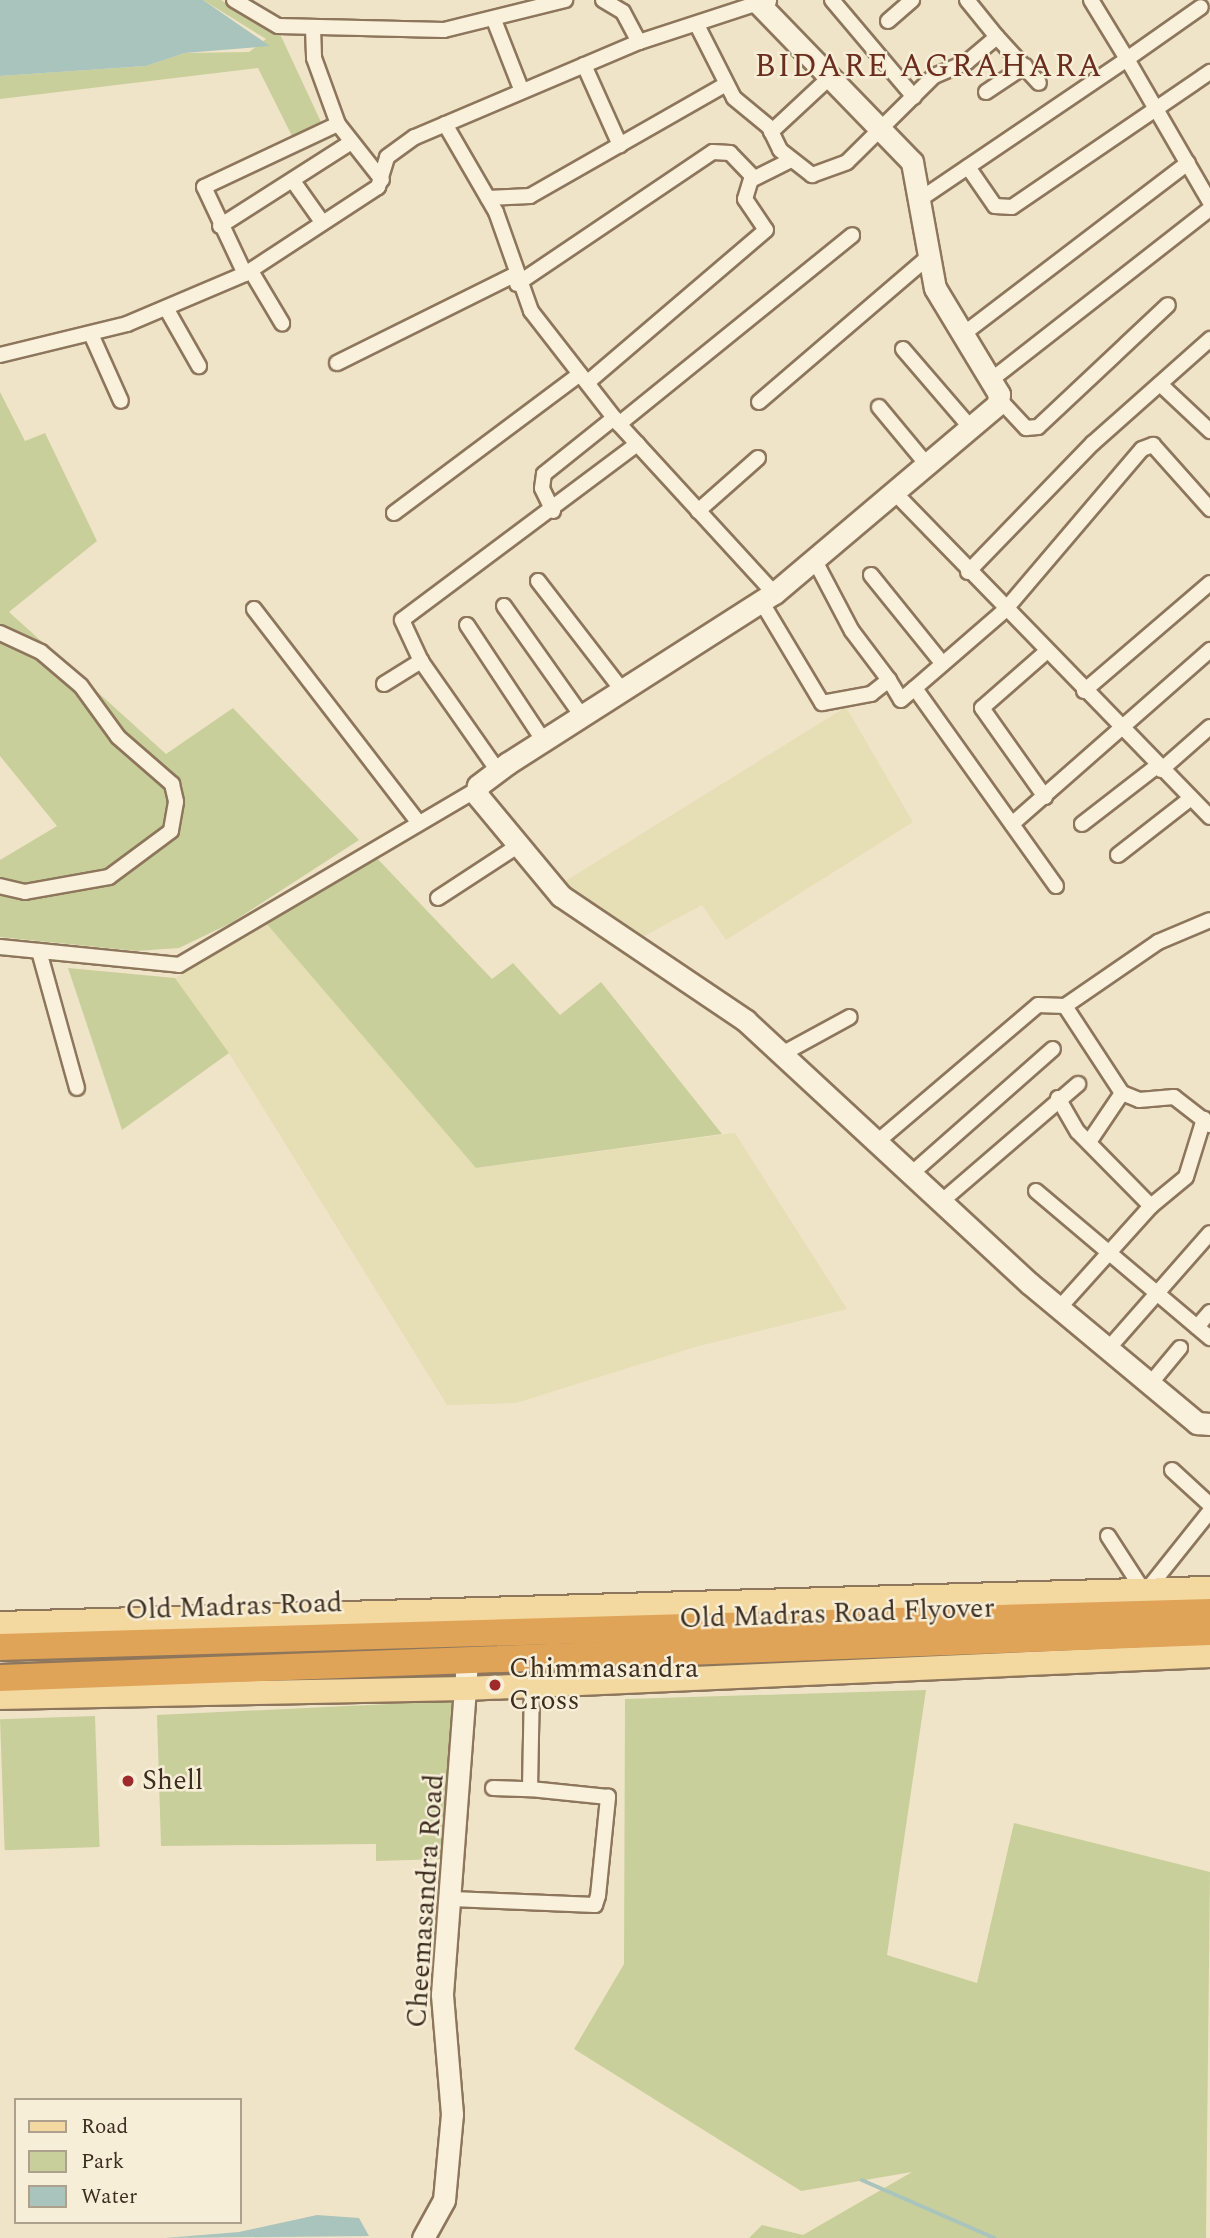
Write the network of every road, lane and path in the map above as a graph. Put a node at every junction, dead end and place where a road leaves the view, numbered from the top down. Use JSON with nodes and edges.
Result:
{"nodes":[{"id":1,"x":234,"y":0,"type":"edge"},
{"id":2,"x":565,"y":0,"type":"edge"},
{"id":3,"x":603,"y":0,"type":"edge"},
{"id":4,"x":832,"y":0,"type":"edge"},
{"id":5,"x":912,"y":0,"type":"edge"},
{"id":6,"x":967,"y":0,"type":"edge"},
{"id":7,"x":1091,"y":0,"type":"edge"},
{"id":8,"x":761,"y":2,"type":"edge"},
{"id":9,"x":1201,"y":8,"type":"dead end"},
{"id":10,"x":494,"y":20,"type":"junction"},
{"id":11,"x":888,"y":21,"type":"dead end"},
{"id":12,"x":696,"y":25,"type":"junction"},
{"id":13,"x":313,"y":28,"type":"junction"},
{"id":14,"x":997,"y":37,"type":"junction"},
{"id":15,"x":639,"y":42,"type":"junction"},
{"id":16,"x":1127,"y":59,"type":"junction"},
{"id":17,"x":584,"y":65,"type":"junction"},
{"id":18,"x":1025,"y":66,"type":"junction"},
{"id":19,"x":1210,"y":72,"type":"edge"},
{"id":20,"x":830,"y":77,"type":"junction"},
{"id":21,"x":1039,"y":83,"type":"dead end"},
{"id":22,"x":726,"y":84,"type":"junction"},
{"id":23,"x":521,"y":89,"type":"junction"},
{"id":24,"x":986,"y":92,"type":"dead end"},
{"id":25,"x":914,"y":97,"type":"junction"},
{"id":26,"x":1156,"y":108,"type":"junction"},
{"id":27,"x":338,"y":124,"type":"junction"},
{"id":28,"x":445,"y":124,"type":"junction"},
{"id":29,"x":882,"y":131,"type":"junction"},
{"id":30,"x":771,"y":132,"type":"junction"},
{"id":31,"x":350,"y":142,"type":"junction"},
{"id":32,"x":620,"y":145,"type":"junction"},
{"id":33,"x":791,"y":160,"type":"junction"},
{"id":34,"x":1188,"y":163,"type":"junction"},
{"id":35,"x":968,"y":167,"type":"junction"},
{"id":36,"x":753,"y":179,"type":"junction"},
{"id":37,"x":382,"y":180,"type":"junction"},
{"id":38,"x":293,"y":181,"type":"junction"},
{"id":39,"x":488,"y":198,"type":"junction"},
{"id":40,"x":919,"y":200,"type":"junction"},
{"id":41,"x":1210,"y":202,"type":"edge"},
{"id":42,"x":1210,"y":209,"type":"edge"},
{"id":43,"x":323,"y":222,"type":"junction"},
{"id":44,"x":220,"y":226,"type":"junction"},
{"id":45,"x":852,"y":235,"type":"dead end"},
{"id":46,"x":926,"y":259,"type":"junction"},
{"id":47,"x":248,"y":273,"type":"junction"},
{"id":48,"x":515,"y":279,"type":"junction"},
{"id":49,"x":1168,"y":304,"type":"dead end"},
{"id":50,"x":166,"y":308,"type":"junction"},
{"id":51,"x":282,"y":323,"type":"dead end"},
{"id":52,"x":92,"y":334,"type":"junction"},
{"id":53,"x":962,"y":335,"type":"junction"},
{"id":54,"x":1209,"y":341,"type":"edge"},
{"id":55,"x":903,"y":349,"type":"dead end"},
{"id":56,"x":0,"y":355,"type":"edge"},
{"id":57,"x":337,"y":363,"type":"dead end"},
{"id":58,"x":198,"y":366,"type":"dead end"},
{"id":59,"x":584,"y":378,"type":"junction"},
{"id":60,"x":990,"y":380,"type":"junction"},
{"id":61,"x":1160,"y":384,"type":"junction"},
{"id":62,"x":999,"y":399,"type":"junction"},
{"id":63,"x":121,"y":401,"type":"dead end"},
{"id":64,"x":759,"y":402,"type":"dead end"},
{"id":65,"x":879,"y":407,"type":"dead end"},
{"id":66,"x":617,"y":421,"type":"junction"},
{"id":67,"x":971,"y":428,"type":"junction"},
{"id":68,"x":1210,"y":431,"type":"edge"},
{"id":69,"x":637,"y":444,"type":"junction"},
{"id":70,"x":758,"y":458,"type":"dead end"},
{"id":71,"x":928,"y":466,"type":"junction"},
{"id":72,"x":895,"y":493,"type":"junction"},
{"id":73,"x":1210,"y":509,"type":"edge"},
{"id":74,"x":553,"y":511,"type":"junction"},
{"id":75,"x":698,"y":511,"type":"junction"},
{"id":76,"x":394,"y":513,"type":"dead end"},
{"id":77,"x":814,"y":559,"type":"junction"},
{"id":78,"x":968,"y":572,"type":"junction"},
{"id":79,"x":871,"y":575,"type":"dead end"},
{"id":80,"x":538,"y":581,"type":"dead end"},
{"id":81,"x":1210,"y":583,"type":"edge"},
{"id":82,"x":767,"y":597,"type":"junction"},
{"id":83,"x":504,"y":606,"type":"dead end"},
{"id":84,"x":254,"y":609,"type":"dead end"},
{"id":85,"x":1005,"y":610,"type":"junction"},
{"id":86,"x":467,"y":625,"type":"dead end"},
{"id":87,"x":0,"y":633,"type":"edge"},
{"id":88,"x":1210,"y":650,"type":"edge"},
{"id":89,"x":1046,"y":652,"type":"junction"},
{"id":90,"x":421,"y":660,"type":"junction"},
{"id":91,"x":942,"y":663,"type":"junction"},
{"id":92,"x":889,"y":680,"type":"junction"},
{"id":93,"x":384,"y":684,"type":"dead end"},
{"id":94,"x":915,"y":688,"type":"junction"},
{"id":95,"x":622,"y":690,"type":"junction"},
{"id":96,"x":1084,"y":691,"type":"junction"},
{"id":97,"x":582,"y":716,"type":"junction"},
{"id":98,"x":1210,"y":727,"type":"edge"},
{"id":99,"x":1118,"y":728,"type":"junction"},
{"id":100,"x":543,"y":740,"type":"junction"},
{"id":101,"x":1159,"y":768,"type":"junction"},
{"id":102,"x":498,"y":771,"type":"junction"},
{"id":103,"x":476,"y":790,"type":"junction"},
{"id":104,"x":1045,"y":797,"type":"junction"},
{"id":105,"x":1203,"y":806,"type":"edge"},
{"id":106,"x":417,"y":821,"type":"junction"},
{"id":107,"x":1012,"y":824,"type":"junction"},
{"id":108,"x":1082,"y":824,"type":"dead end"},
{"id":109,"x":516,"y":847,"type":"junction"},
{"id":110,"x":1118,"y":855,"type":"dead end"},
{"id":111,"x":1056,"y":887,"type":"dead end"},
{"id":112,"x":4,"y":892,"type":"edge"},
{"id":113,"x":438,"y":898,"type":"dead end"},
{"id":114,"x":1210,"y":920,"type":"edge"},
{"id":115,"x":0,"y":947,"type":"edge"},
{"id":116,"x":39,"y":951,"type":"junction"},
{"id":117,"x":1065,"y":1006,"type":"junction"},
{"id":118,"x":850,"y":1017,"type":"dead end"},
{"id":119,"x":1053,"y":1049,"type":"dead end"},
{"id":120,"x":782,"y":1054,"type":"junction"},
{"id":121,"x":1078,"y":1084,"type":"dead end"},
{"id":122,"x":77,"y":1088,"type":"dead end"},
{"id":123,"x":1122,"y":1093,"type":"junction"},
{"id":124,"x":1058,"y":1098,"type":"junction"},
{"id":125,"x":1207,"y":1122,"type":"edge"},
{"id":126,"x":877,"y":1142,"type":"junction"},
{"id":127,"x":1088,"y":1142,"type":"junction"},
{"id":128,"x":911,"y":1174,"type":"junction"},
{"id":129,"x":1036,"y":1191,"type":"dead end"},
{"id":130,"x":941,"y":1202,"type":"junction"},
{"id":131,"x":1151,"y":1206,"type":"junction"},
{"id":132,"x":1210,"y":1233,"type":"edge"},
{"id":133,"x":1109,"y":1252,"type":"junction"},
{"id":134,"x":1156,"y":1293,"type":"junction"},
{"id":135,"x":1059,"y":1308,"type":"junction"},
{"id":136,"x":1210,"y":1312,"type":"edge"},
{"id":137,"x":1197,"y":1327,"type":"junction"},
{"id":138,"x":1210,"y":1338,"type":"edge"},
{"id":139,"x":1180,"y":1348,"type":"dead end"},
{"id":140,"x":1108,"y":1349,"type":"junction"},
{"id":141,"x":1150,"y":1384,"type":"junction"},
{"id":142,"x":1210,"y":1424,"type":"edge"},
{"id":143,"x":1171,"y":1470,"type":"dead end"},
{"id":144,"x":1210,"y":1505,"type":"edge"},
{"id":145,"x":1210,"y":1511,"type":"edge"},
{"id":146,"x":1108,"y":1536,"type":"dead end"},
{"id":147,"x":1145,"y":1590,"type":"junction"},
{"id":148,"x":1210,"y":1590,"type":"edge"},
{"id":149,"x":470,"y":1620,"type":"junction"},
{"id":150,"x":0,"y":1623,"type":"edge"},
{"id":151,"x":1002,"y":1629,"type":"junction"},
{"id":152,"x":1210,"y":1632,"type":"edge"},
{"id":153,"x":0,"y":1647,"type":"edge"},
{"id":154,"x":1210,"y":1655,"type":"edge"},
{"id":155,"x":467,"y":1658,"type":"junction"},
{"id":156,"x":0,"y":1678,"type":"edge"},
{"id":157,"x":532,"y":1683,"type":"junction"},
{"id":158,"x":466,"y":1688,"type":"junction"},
{"id":159,"x":0,"y":1697,"type":"edge"},
{"id":160,"x":493,"y":1788,"type":"dead end"},
{"id":161,"x":530,"y":1789,"type":"junction"},
{"id":162,"x":452,"y":1899,"type":"junction"},
{"id":163,"x":423,"y":2238,"type":"edge"}],
"edges":[{"from":1,"to":13,"type":"street"},
{"from":2,"to":10,"type":"street"},
{"from":3,"to":15,"type":"street"},
{"from":4,"to":25,"type":"street"},
{"from":5,"to":11,"type":"street"},
{"from":6,"to":14,"type":"street"},
{"from":7,"to":16,"type":"street"},
{"from":8,"to":12,"type":"street"},
{"from":8,"to":20,"type":"street"},
{"from":9,"to":16,"type":"street"},
{"from":10,"to":13,"type":"street"},
{"from":10,"to":23,"type":"street"},
{"from":12,"to":15,"type":"street"},
{"from":12,"to":22,"type":"street"},
{"from":13,"to":27,"type":"street"},
{"from":14,"to":18,"type":"street"},
{"from":14,"to":25,"type":"street"},
{"from":15,"to":17,"type":"street"},
{"from":16,"to":26,"type":"street"},
{"from":16,"to":35,"type":"street"},
{"from":17,"to":23,"type":"street"},
{"from":17,"to":32,"type":"street"},
{"from":18,"to":21,"type":"street"},
{"from":18,"to":24,"type":"street"},
{"from":19,"to":26,"type":"street"},
{"from":20,"to":29,"type":"street"},
{"from":20,"to":30,"type":"street"},
{"from":22,"to":30,"type":"street"},
{"from":22,"to":32,"type":"street"},
{"from":23,"to":28,"type":"street"},
{"from":25,"to":29,"type":"street"},
{"from":26,"to":34,"type":"street"},
{"from":26,"to":35,"type":"street"},
{"from":27,"to":31,"type":"street"},
{"from":27,"to":44,"type":"street"},
{"from":28,"to":37,"type":"street"},
{"from":28,"to":39,"type":"street"},
{"from":29,"to":33,"type":"street"},
{"from":29,"to":40,"type":"street"},
{"from":30,"to":33,"type":"street"},
{"from":31,"to":37,"type":"street"},
{"from":31,"to":38,"type":"street"},
{"from":32,"to":39,"type":"street"},
{"from":33,"to":36,"type":"street"},
{"from":34,"to":41,"type":"street"},
{"from":34,"to":53,"type":"street"},
{"from":35,"to":40,"type":"street"},
{"from":36,"to":48,"type":"street"},
{"from":36,"to":59,"type":"street"},
{"from":37,"to":43,"type":"street"},
{"from":38,"to":43,"type":"street"},
{"from":38,"to":44,"type":"street"},
{"from":39,"to":48,"type":"street"},
{"from":40,"to":46,"type":"street"},
{"from":42,"to":60,"type":"street"},
{"from":43,"to":47,"type":"street"},
{"from":44,"to":47,"type":"street"},
{"from":45,"to":66,"type":"street"},
{"from":46,"to":53,"type":"street"},
{"from":46,"to":64,"type":"street"},
{"from":47,"to":50,"type":"street"},
{"from":47,"to":51,"type":"street"},
{"from":48,"to":57,"type":"street"},
{"from":48,"to":59,"type":"street"},
{"from":49,"to":62,"type":"street"},
{"from":50,"to":52,"type":"street"},
{"from":50,"to":58,"type":"street"},
{"from":52,"to":56,"type":"street"},
{"from":52,"to":63,"type":"street"},
{"from":53,"to":60,"type":"street"},
{"from":54,"to":61,"type":"street"},
{"from":55,"to":67,"type":"street"},
{"from":59,"to":66,"type":"street"},
{"from":59,"to":76,"type":"street"},
{"from":60,"to":62,"type":"street"},
{"from":61,"to":68,"type":"street"},
{"from":61,"to":78,"type":"street"},
{"from":62,"to":67,"type":"street"},
{"from":65,"to":71,"type":"street"},
{"from":66,"to":69,"type":"street"},
{"from":66,"to":74,"type":"street"},
{"from":67,"to":71,"type":"street"},
{"from":69,"to":74,"type":"street"},
{"from":69,"to":75,"type":"street"},
{"from":70,"to":75,"type":"street"},
{"from":71,"to":72,"type":"street"},
{"from":72,"to":77,"type":"street"},
{"from":72,"to":78,"type":"street"},
{"from":73,"to":85,"type":"street"},
{"from":74,"to":90,"type":"street"},
{"from":75,"to":82,"type":"street"},
{"from":77,"to":82,"type":"street"},
{"from":77,"to":92,"type":"street"},
{"from":78,"to":85,"type":"street"},
{"from":79,"to":91,"type":"street"},
{"from":80,"to":95,"type":"street"},
{"from":81,"to":96,"type":"street"},
{"from":82,"to":92,"type":"street"},
{"from":82,"to":95,"type":"street"},
{"from":83,"to":97,"type":"street"},
{"from":84,"to":106,"type":"street"},
{"from":85,"to":89,"type":"street"},
{"from":85,"to":91,"type":"street"},
{"from":86,"to":100,"type":"street"},
{"from":87,"to":112,"type":"street"},
{"from":88,"to":99,"type":"street"},
{"from":89,"to":96,"type":"street"},
{"from":89,"to":104,"type":"street"},
{"from":90,"to":93,"type":"street"},
{"from":90,"to":102,"type":"street"},
{"from":91,"to":94,"type":"street"},
{"from":92,"to":94,"type":"street"},
{"from":94,"to":107,"type":"street"},
{"from":95,"to":97,"type":"street"},
{"from":96,"to":99,"type":"street"},
{"from":97,"to":100,"type":"street"},
{"from":98,"to":101,"type":"street"},
{"from":99,"to":101,"type":"street"},
{"from":99,"to":104,"type":"street"},
{"from":100,"to":102,"type":"street"},
{"from":101,"to":105,"type":"street"},
{"from":101,"to":108,"type":"street"},
{"from":102,"to":103,"type":"street"},
{"from":103,"to":106,"type":"street"},
{"from":103,"to":109,"type":"street"},
{"from":104,"to":107,"type":"street"},
{"from":105,"to":110,"type":"street"},
{"from":106,"to":116,"type":"street"},
{"from":107,"to":111,"type":"street"},
{"from":109,"to":113,"type":"street"},
{"from":109,"to":120,"type":"street"},
{"from":114,"to":117,"type":"street"},
{"from":115,"to":116,"type":"street"},
{"from":116,"to":122,"type":"street"},
{"from":117,"to":123,"type":"street"},
{"from":117,"to":126,"type":"street"},
{"from":118,"to":120,"type":"street"},
{"from":119,"to":128,"type":"street"},
{"from":120,"to":126,"type":"street"},
{"from":121,"to":124,"type":"street"},
{"from":123,"to":125,"type":"street"},
{"from":123,"to":127,"type":"street"},
{"from":124,"to":127,"type":"street"},
{"from":124,"to":130,"type":"street"},
{"from":125,"to":131,"type":"street"},
{"from":126,"to":128,"type":"street"},
{"from":127,"to":131,"type":"street"},
{"from":128,"to":130,"type":"street"},
{"from":129,"to":133,"type":"street"},
{"from":130,"to":135,"type":"street"},
{"from":131,"to":133,"type":"street"},
{"from":132,"to":134,"type":"street"},
{"from":133,"to":134,"type":"street"},
{"from":133,"to":135,"type":"street"},
{"from":134,"to":137,"type":"street"},
{"from":134,"to":140,"type":"street"},
{"from":135,"to":140,"type":"street"},
{"from":136,"to":137,"type":"street"},
{"from":137,"to":138,"type":"street"},
{"from":139,"to":141,"type":"street"},
{"from":140,"to":141,"type":"street"},
{"from":141,"to":142,"type":"street"},
{"from":143,"to":144,"type":"street"},
{"from":145,"to":147,"type":"street"},
{"from":146,"to":147,"type":"street"},
{"from":147,"to":148,"type":"main road"},
{"from":147,"to":149,"type":"main road"},
{"from":148,"to":151,"type":"highway","name":"Old Madras Road Flyover"},
{"from":149,"to":150,"type":"main road","name":"Old Madras Road"},
{"from":149,"to":151,"type":"highway","name":"Old Madras Road Flyover"},
{"from":149,"to":153,"type":"highway","name":"Old Madras Road"},
{"from":151,"to":152,"type":"highway","name":"Old Madras Road Flyover"},
{"from":151,"to":155,"type":"highway","name":"Old Madras Road Flyover"},
{"from":154,"to":157,"type":"main road"},
{"from":155,"to":156,"type":"highway"},
{"from":155,"to":158,"type":"street","name":"Cheemasandra Road"},
{"from":157,"to":158,"type":"main road"},
{"from":157,"to":161,"type":"street"},
{"from":158,"to":159,"type":"main road"},
{"from":158,"to":162,"type":"street","name":"Cheemasandra Road"},
{"from":160,"to":161,"type":"street"},
{"from":161,"to":162,"type":"street"},
{"from":162,"to":163,"type":"street","name":"Cheemasandra Road"}]}
